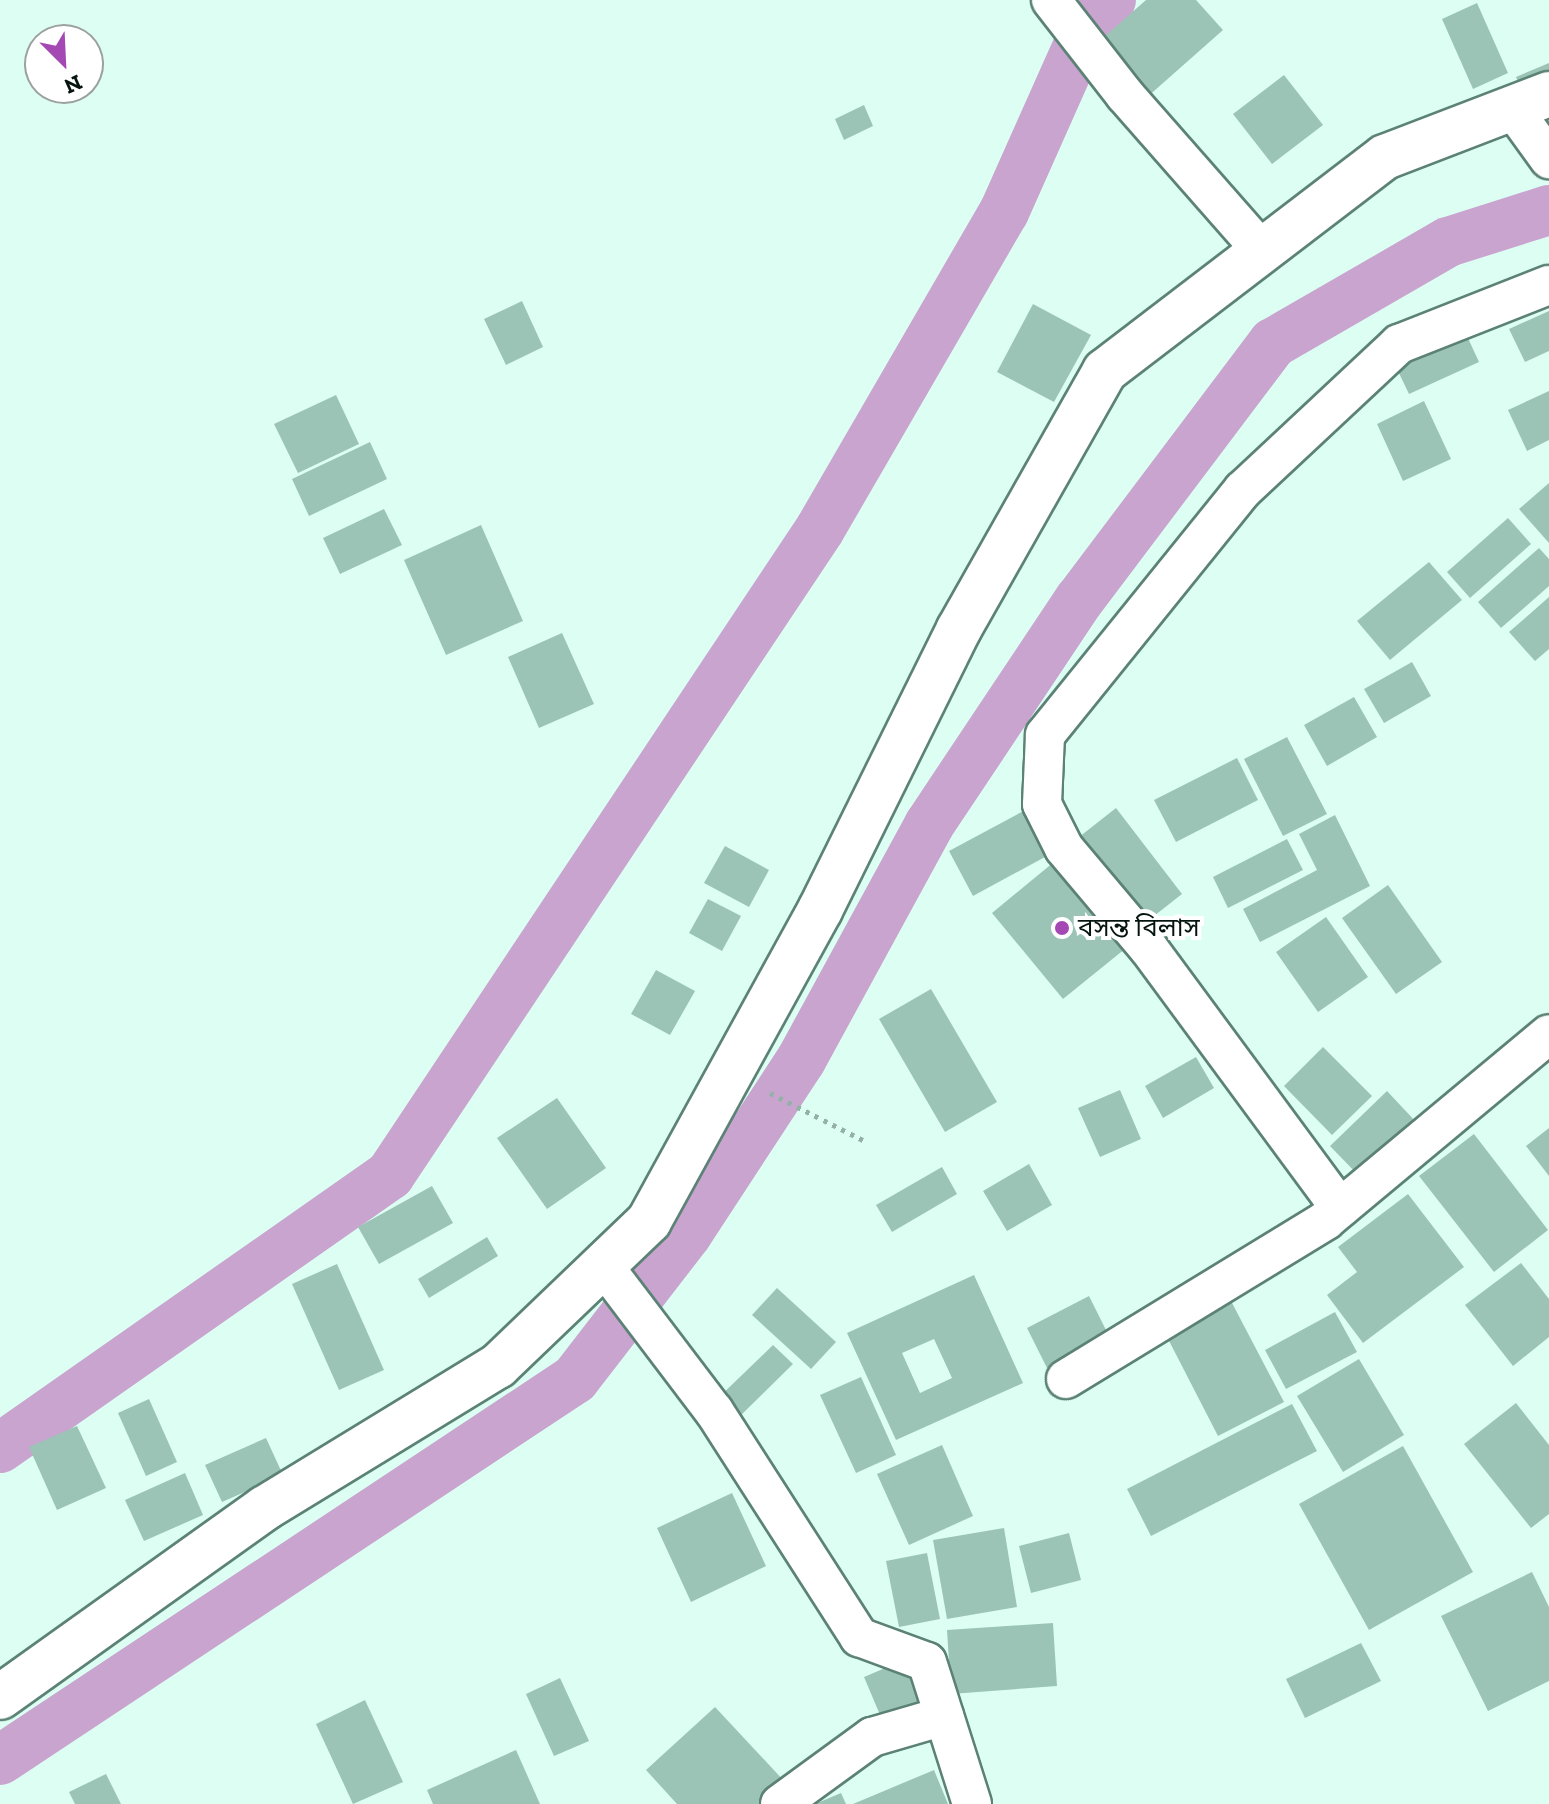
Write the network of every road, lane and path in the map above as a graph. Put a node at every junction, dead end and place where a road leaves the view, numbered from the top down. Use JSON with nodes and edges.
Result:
{"nodes":[{"id":1,"x":1051,"y":0,"type":"edge"},
{"id":2,"x":1531,"y":102,"type":"edge"},
{"id":3,"x":1549,"y":159,"type":"edge"},
{"id":4,"x":1262,"y":251,"type":"junction"},
{"id":5,"x":1549,"y":285,"type":"edge"},
{"id":6,"x":1549,"y":1034,"type":"edge"},
{"id":7,"x":730,"y":1073,"type":"junction"},
{"id":8,"x":867,"y":1142,"type":"dead end"},
{"id":9,"x":1340,"y":1208,"type":"junction"},
{"id":10,"x":603,"y":1265,"type":"junction"},
{"id":11,"x":1066,"y":1379,"type":"dead end"},
{"id":12,"x":0,"y":1697,"type":"edge"},
{"id":13,"x":944,"y":1716,"type":"junction"},
{"id":14,"x":780,"y":1804,"type":"edge"},
{"id":15,"x":972,"y":1804,"type":"edge"}],
"edges":[{"from":1,"to":4,"type":"street"},
{"from":2,"to":3,"type":"street"},
{"from":2,"to":4,"type":"street"},
{"from":4,"to":7,"type":"street"},
{"from":5,"to":9,"type":"street"},
{"from":6,"to":9,"type":"street"},
{"from":7,"to":8,"type":"path"},
{"from":7,"to":10,"type":"street"},
{"from":9,"to":11,"type":"street"},
{"from":10,"to":12,"type":"street"},
{"from":10,"to":13,"type":"street"},
{"from":13,"to":14,"type":"street"},
{"from":13,"to":15,"type":"street"}]}
